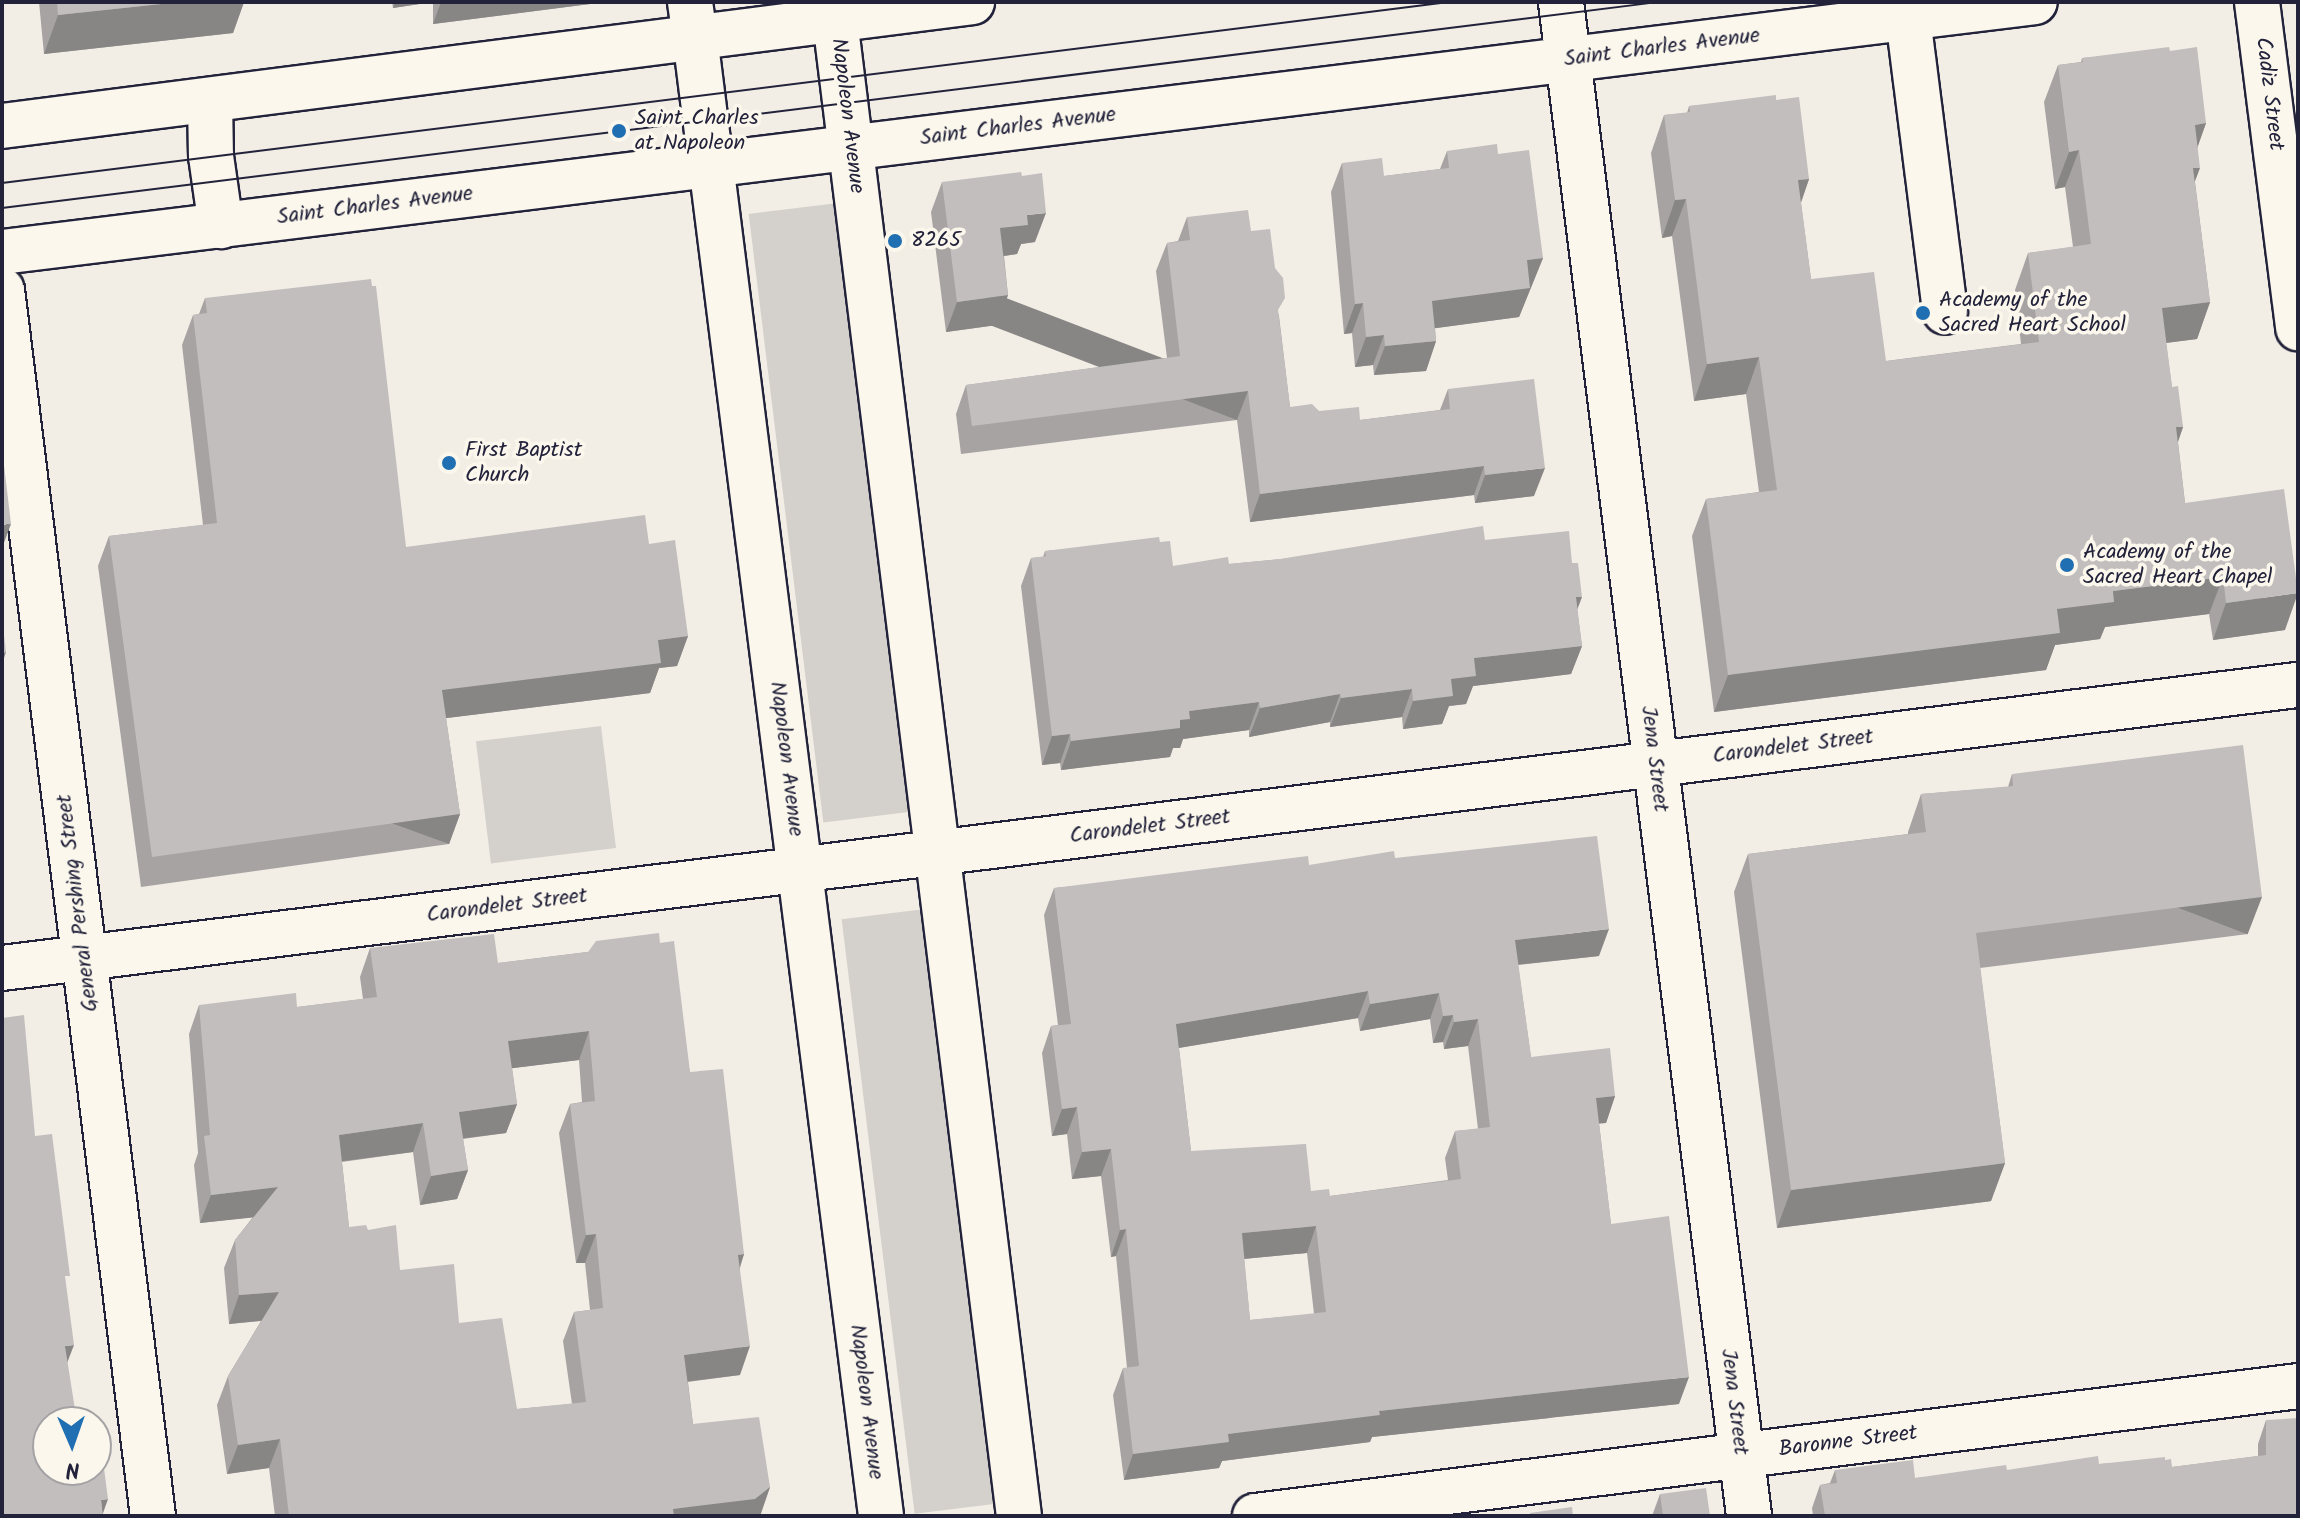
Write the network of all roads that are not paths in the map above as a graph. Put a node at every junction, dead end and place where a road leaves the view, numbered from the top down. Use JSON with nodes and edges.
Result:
{"nodes":[{"id":1,"x":972,"y":2,"type":"edge"},
{"id":2,"x":1561,"y":2,"type":"edge"},
{"id":3,"x":2035,"y":2,"type":"edge"},
{"id":4,"x":2257,"y":2,"type":"edge"},
{"id":5,"x":834,"y":11,"type":"edge"},
{"id":6,"x":1908,"y":18,"type":"junction"},
{"id":7,"x":693,"y":20,"type":"edge"},
{"id":8,"x":1568,"y":59,"type":"junction"},
{"id":9,"x":210,"y":100,"type":"junction"},
{"id":10,"x":2,"y":126,"type":"edge"},
{"id":11,"x":851,"y":148,"type":"junction"},
{"id":12,"x":711,"y":165,"type":"junction"},
{"id":13,"x":221,"y":226,"type":"junction"},
{"id":14,"x":2,"y":252,"type":"edge"},
{"id":15,"x":2,"y":290,"type":"edge"},
{"id":16,"x":1945,"y":312,"type":"dead end"},
{"id":17,"x":2298,"y":328,"type":"edge"},
{"id":18,"x":2298,"y":685,"type":"edge"},
{"id":19,"x":1655,"y":764,"type":"junction"},
{"id":20,"x":938,"y":853,"type":"junction"},
{"id":21,"x":800,"y":870,"type":"junction"},
{"id":22,"x":85,"y":958,"type":"junction"},
{"id":23,"x":2,"y":968,"type":"edge"},
{"id":24,"x":2298,"y":1386,"type":"edge"},
{"id":25,"x":1741,"y":1455,"type":"junction"},
{"id":26,"x":153,"y":1516,"type":"edge"},
{"id":27,"x":881,"y":1516,"type":"edge"},
{"id":28,"x":1019,"y":1516,"type":"edge"},
{"id":29,"x":1255,"y":1516,"type":"edge"},
{"id":30,"x":1749,"y":1516,"type":"edge"}],
"edges":[{"from":1,"to":5,"type":"street"},
{"from":2,"to":8,"type":"street","name":"Jena Street"},
{"from":3,"to":6,"type":"street","name":"Saint Charles Avenue"},
{"from":4,"to":17,"type":"street","name":"Cadiz Street"},
{"from":5,"to":7,"type":"street"},
{"from":5,"to":11,"type":"street","name":"Napoleon Avenue"},
{"from":6,"to":8,"type":"street","name":"Saint Charles Avenue"},
{"from":6,"to":16,"type":"street"},
{"from":7,"to":9,"type":"street"},
{"from":7,"to":12,"type":"street","name":"Napoleon Avenue"},
{"from":8,"to":11,"type":"street","name":"Saint Charles Avenue"},
{"from":8,"to":19,"type":"street","name":"Jena Street"},
{"from":9,"to":10,"type":"street"},
{"from":9,"to":13,"type":"street"},
{"from":11,"to":12,"type":"street","name":"Saint Charles Avenue"},
{"from":11,"to":20,"type":"street","name":"Napoleon Avenue"},
{"from":12,"to":13,"type":"street","name":"Saint Charles Avenue"},
{"from":12,"to":21,"type":"street","name":"Napoleon Avenue"},
{"from":13,"to":14,"type":"street","name":"Saint Charles Avenue"},
{"from":15,"to":22,"type":"street","name":"General Pershing Street"},
{"from":18,"to":19,"type":"street","name":"Carondelet Street"},
{"from":19,"to":20,"type":"street","name":"Carondelet Street"},
{"from":19,"to":25,"type":"street","name":"Jena Street"},
{"from":20,"to":21,"type":"street","name":"Carondelet Street"},
{"from":20,"to":28,"type":"street","name":"Napoleon Avenue"},
{"from":21,"to":22,"type":"street","name":"Carondelet Street"},
{"from":21,"to":27,"type":"street","name":"Napoleon Avenue"},
{"from":22,"to":23,"type":"street","name":"Carondelet Street"},
{"from":22,"to":26,"type":"street","name":"General Pershing Street"},
{"from":24,"to":25,"type":"street","name":"Baronne Street"},
{"from":25,"to":29,"type":"street","name":"Baronne Street"},
{"from":25,"to":30,"type":"street","name":"Jena Street"}]}
